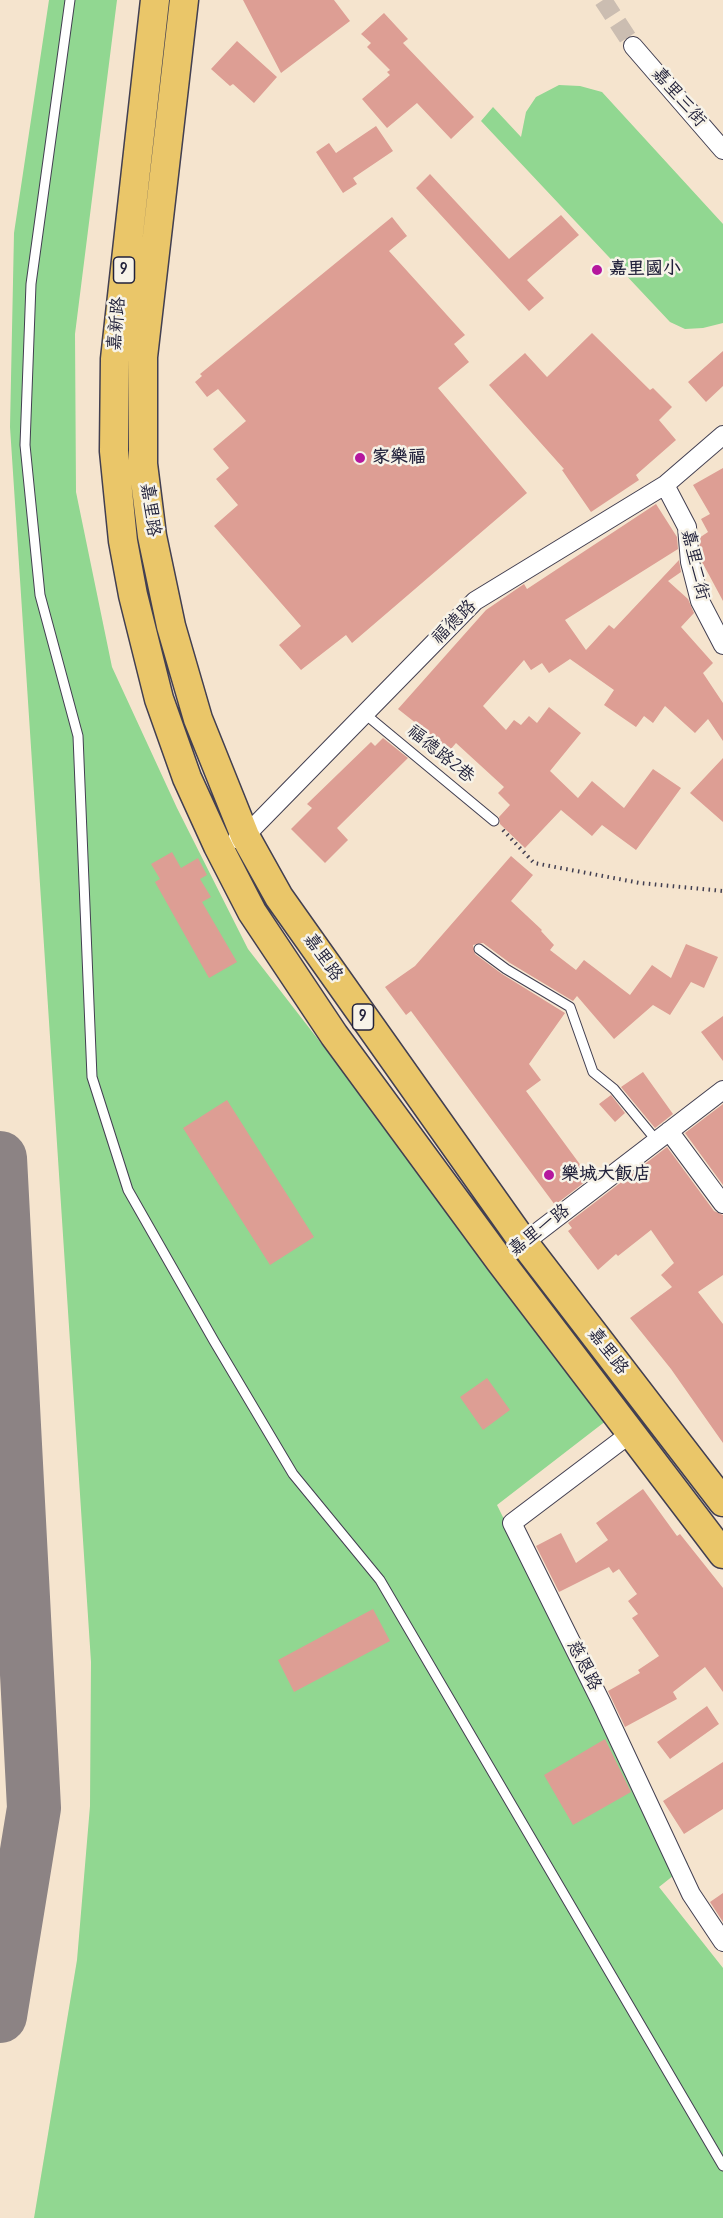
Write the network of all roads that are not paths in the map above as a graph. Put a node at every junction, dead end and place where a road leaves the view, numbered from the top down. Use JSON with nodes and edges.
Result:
{"nodes":[{"id":1,"x":70,"y":0,"type":"edge"},
{"id":2,"x":155,"y":0,"type":"edge"},
{"id":3,"x":184,"y":0,"type":"edge"},
{"id":4,"x":633,"y":46,"type":"tunnel mouth"},
{"id":5,"x":723,"y":150,"type":"edge"},
{"id":6,"x":723,"y":435,"type":"edge"},
{"id":7,"x":144,"y":464,"type":"joint"},
{"id":8,"x":665,"y":485,"type":"junction"},
{"id":9,"x":123,"y":542,"type":"joint"},
{"id":10,"x":723,"y":645,"type":"edge"},
{"id":11,"x":365,"y":714,"type":"junction"},
{"id":12,"x":494,"y":821,"type":"road end"},
{"id":13,"x":245,"y":836,"type":"junction"},
{"id":14,"x":218,"y":846,"type":"junction"},
{"id":15,"x":479,"y":949,"type":"dead end"},
{"id":16,"x":723,"y":1090,"type":"edge"},
{"id":17,"x":663,"y":1136,"type":"junction"},
{"id":18,"x":723,"y":1204,"type":"edge"},
{"id":19,"x":524,"y":1244,"type":"junction"},
{"id":20,"x":500,"y":1261,"type":"junction"},
{"id":21,"x":631,"y":1433,"type":"junction"},
{"id":22,"x":723,"y":1502,"type":"edge"},
{"id":23,"x":723,"y":1554,"type":"edge"},
{"id":24,"x":723,"y":1942,"type":"edge"},
{"id":25,"x":723,"y":2166,"type":"edge"}],
"edges":[{"from":1,"to":25,"type":"lane"},
{"from":2,"to":9,"type":"main road","name":"嘉新路","number":"9"},
{"from":3,"to":7,"type":"main road","name":"嘉新路","number":"9"},
{"from":4,"to":5,"type":"street","name":"嘉里三街"},
{"from":6,"to":8,"type":"street","name":"福德路"},
{"from":7,"to":13,"type":"main road","name":"嘉里路","number":"9"},
{"from":8,"to":10,"type":"street","name":"嘉里二街"},
{"from":8,"to":11,"type":"street","name":"福德路"},
{"from":9,"to":14,"type":"main road","name":"嘉里路","number":"9"},
{"from":11,"to":12,"type":"lane","name":"福德路2巷"},
{"from":11,"to":13,"type":"street","name":"福德路"},
{"from":13,"to":14,"type":"street","name":"福德路"},
{"from":13,"to":19,"type":"main road","name":"嘉里路","number":"9"},
{"from":14,"to":20,"type":"main road","name":"嘉里路","number":"9"},
{"from":15,"to":17,"type":"lane"},
{"from":16,"to":17,"type":"street","name":"嘉里一路"},
{"from":17,"to":18,"type":"street"},
{"from":17,"to":19,"type":"street","name":"嘉里一路"},
{"from":19,"to":20,"type":"street","name":"嘉里一路"},
{"from":19,"to":22,"type":"main road","name":"嘉里路","number":"9"},
{"from":20,"to":21,"type":"main road","name":"嘉里路","number":"9"},
{"from":21,"to":23,"type":"main road","name":"嘉里路","number":"9"},
{"from":21,"to":24,"type":"street","name":"慈恩路"}]}
